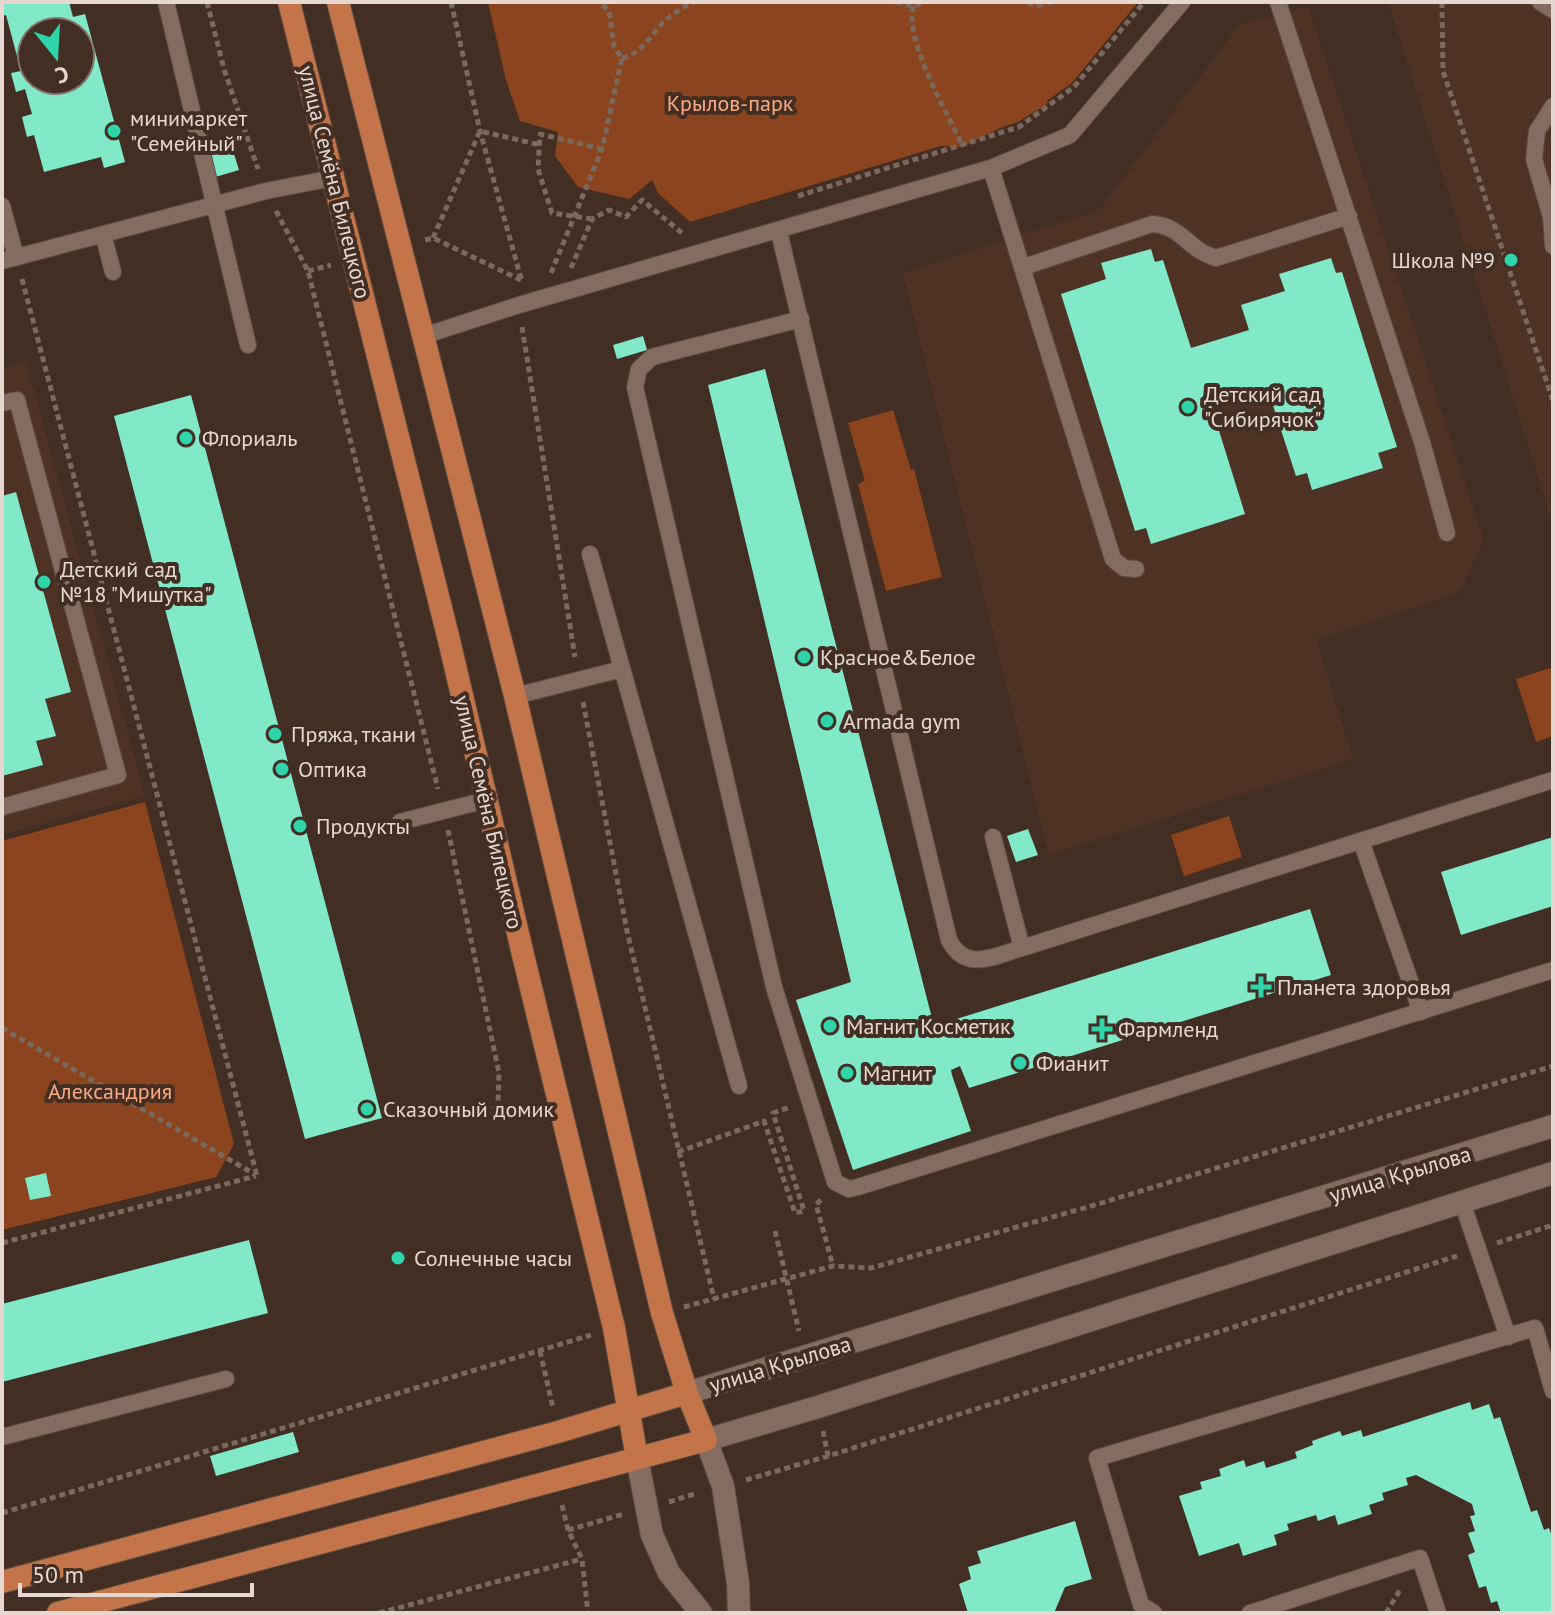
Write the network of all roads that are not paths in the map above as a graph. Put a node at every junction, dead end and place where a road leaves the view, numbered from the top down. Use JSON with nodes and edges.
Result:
{"nodes":[{"id":1,"x":166,"y":2,"type":"edge"},
{"id":2,"x":289,"y":2,"type":"edge"},
{"id":3,"x":338,"y":2,"type":"edge"},
{"id":4,"x":1182,"y":2,"type":"edge"},
{"id":5,"x":1278,"y":2,"type":"edge"},
{"id":6,"x":1540,"y":2,"type":"edge"},
{"id":7,"x":1553,"y":10,"type":"edge"},
{"id":8,"x":1553,"y":106,"type":"edge"},
{"id":9,"x":991,"y":168,"type":"junction"},
{"id":10,"x":333,"y":178,"type":"junction"},
{"id":11,"x":214,"y":205,"type":"junction"},
{"id":12,"x":2,"y":206,"type":"edge"},
{"id":13,"x":1349,"y":216,"type":"junction"},
{"id":14,"x":779,"y":232,"type":"junction"},
{"id":15,"x":103,"y":234,"type":"junction"},
{"id":16,"x":1553,"y":246,"type":"edge"},
{"id":17,"x":7,"y":255,"type":"edge"},
{"id":18,"x":1024,"y":267,"type":"junction"},
{"id":19,"x":113,"y":272,"type":"dead end"},
{"id":20,"x":801,"y":319,"type":"junction"},
{"id":21,"x":423,"y":336,"type":"junction"},
{"id":22,"x":248,"y":345,"type":"dead end"},
{"id":23,"x":2,"y":403,"type":"edge"},
{"id":24,"x":1447,"y":533,"type":"dead end"},
{"id":25,"x":590,"y":554,"type":"dead end"},
{"id":26,"x":1136,"y":569,"type":"dead end"},
{"id":27,"x":622,"y":669,"type":"junction"},
{"id":28,"x":515,"y":696,"type":"junction"},
{"id":29,"x":1553,"y":780,"type":"edge"},
{"id":30,"x":486,"y":800,"type":"junction"},
{"id":31,"x":2,"y":807,"type":"edge"},
{"id":32,"x":400,"y":822,"type":"dead end"},
{"id":33,"x":993,"y":837,"type":"dead end"},
{"id":34,"x":1361,"y":841,"type":"junction"},
{"id":35,"x":1022,"y":948,"type":"junction"},
{"id":36,"x":1553,"y":970,"type":"edge"},
{"id":37,"x":1421,"y":1012,"type":"junction"},
{"id":38,"x":739,"y":1086,"type":"dead end"},
{"id":39,"x":1553,"y":1126,"type":"edge"},
{"id":40,"x":1553,"y":1173,"type":"edge"},
{"id":41,"x":1462,"y":1202,"type":"junction"},
{"id":42,"x":1508,"y":1337,"type":"junction"},
{"id":43,"x":226,"y":1379,"type":"dead end"},
{"id":44,"x":1553,"y":1391,"type":"edge"},
{"id":45,"x":687,"y":1393,"type":"junction"},
{"id":46,"x":627,"y":1411,"type":"junction"},
{"id":47,"x":2,"y":1437,"type":"edge"},
{"id":48,"x":706,"y":1440,"type":"junction"},
{"id":49,"x":637,"y":1458,"type":"junction"},
{"id":50,"x":2,"y":1582,"type":"edge"},
{"id":51,"x":58,"y":1613,"type":"edge"},
{"id":52,"x":701,"y":1613,"type":"edge"},
{"id":53,"x":739,"y":1613,"type":"edge"},
{"id":54,"x":1154,"y":1613,"type":"edge"},
{"id":55,"x":1250,"y":1613,"type":"edge"},
{"id":56,"x":1438,"y":1613,"type":"edge"}],
"edges":[{"from":1,"to":11,"type":"lane"},
{"from":2,"to":10,"type":"main road","name":"улица Семёна Билецкого"},
{"from":3,"to":21,"type":"main road"},
{"from":4,"to":9,"type":"lane"},
{"from":5,"to":13,"type":"lane"},
{"from":6,"to":7,"type":"lane"},
{"from":8,"to":16,"type":"lane"},
{"from":9,"to":14,"type":"lane"},
{"from":9,"to":18,"type":"lane"},
{"from":10,"to":11,"type":"lane"},
{"from":10,"to":30,"type":"main road","name":"улица Семёна Билецкого"},
{"from":11,"to":15,"type":"lane"},
{"from":11,"to":22,"type":"lane"},
{"from":12,"to":17,"type":"lane"},
{"from":13,"to":18,"type":"lane"},
{"from":13,"to":24,"type":"lane"},
{"from":14,"to":20,"type":"lane"},
{"from":14,"to":21,"type":"lane"},
{"from":15,"to":17,"type":"lane"},
{"from":15,"to":19,"type":"lane"},
{"from":18,"to":26,"type":"lane"},
{"from":20,"to":35,"type":"lane"},
{"from":20,"to":37,"type":"lane"},
{"from":21,"to":28,"type":"main road"},
{"from":23,"to":31,"type":"lane"},
{"from":25,"to":27,"type":"lane"},
{"from":27,"to":28,"type":"lane"},
{"from":27,"to":38,"type":"lane"},
{"from":28,"to":45,"type":"main road"},
{"from":29,"to":34,"type":"lane"},
{"from":30,"to":32,"type":"lane"},
{"from":30,"to":46,"type":"main road","name":"улица Семёна Билецкого"},
{"from":33,"to":35,"type":"lane"},
{"from":34,"to":35,"type":"lane"},
{"from":34,"to":37,"type":"lane"},
{"from":36,"to":37,"type":"lane"},
{"from":39,"to":45,"type":"main road","name":"улица Крылова"},
{"from":40,"to":41,"type":"main road","name":"улица Крылова"},
{"from":41,"to":42,"type":"lane"},
{"from":41,"to":48,"type":"main road","name":"улица Крылова"},
{"from":42,"to":44,"type":"lane"},
{"from":42,"to":54,"type":"lane"},
{"from":43,"to":47,"type":"lane"},
{"from":45,"to":46,"type":"main road","name":"улица Крылова"},
{"from":45,"to":48,"type":"main road"},
{"from":46,"to":49,"type":"main road","name":"улица Семёна Билецкого"},
{"from":46,"to":50,"type":"main road","name":"улица Крылова"},
{"from":48,"to":49,"type":"main road","name":"улица Крылова"},
{"from":48,"to":53,"type":"main road"},
{"from":49,"to":51,"type":"main road","name":"улица Крылова"},
{"from":49,"to":52,"type":"main road","name":"улица Семёна Билецкого"},
{"from":55,"to":56,"type":"lane"}]}
